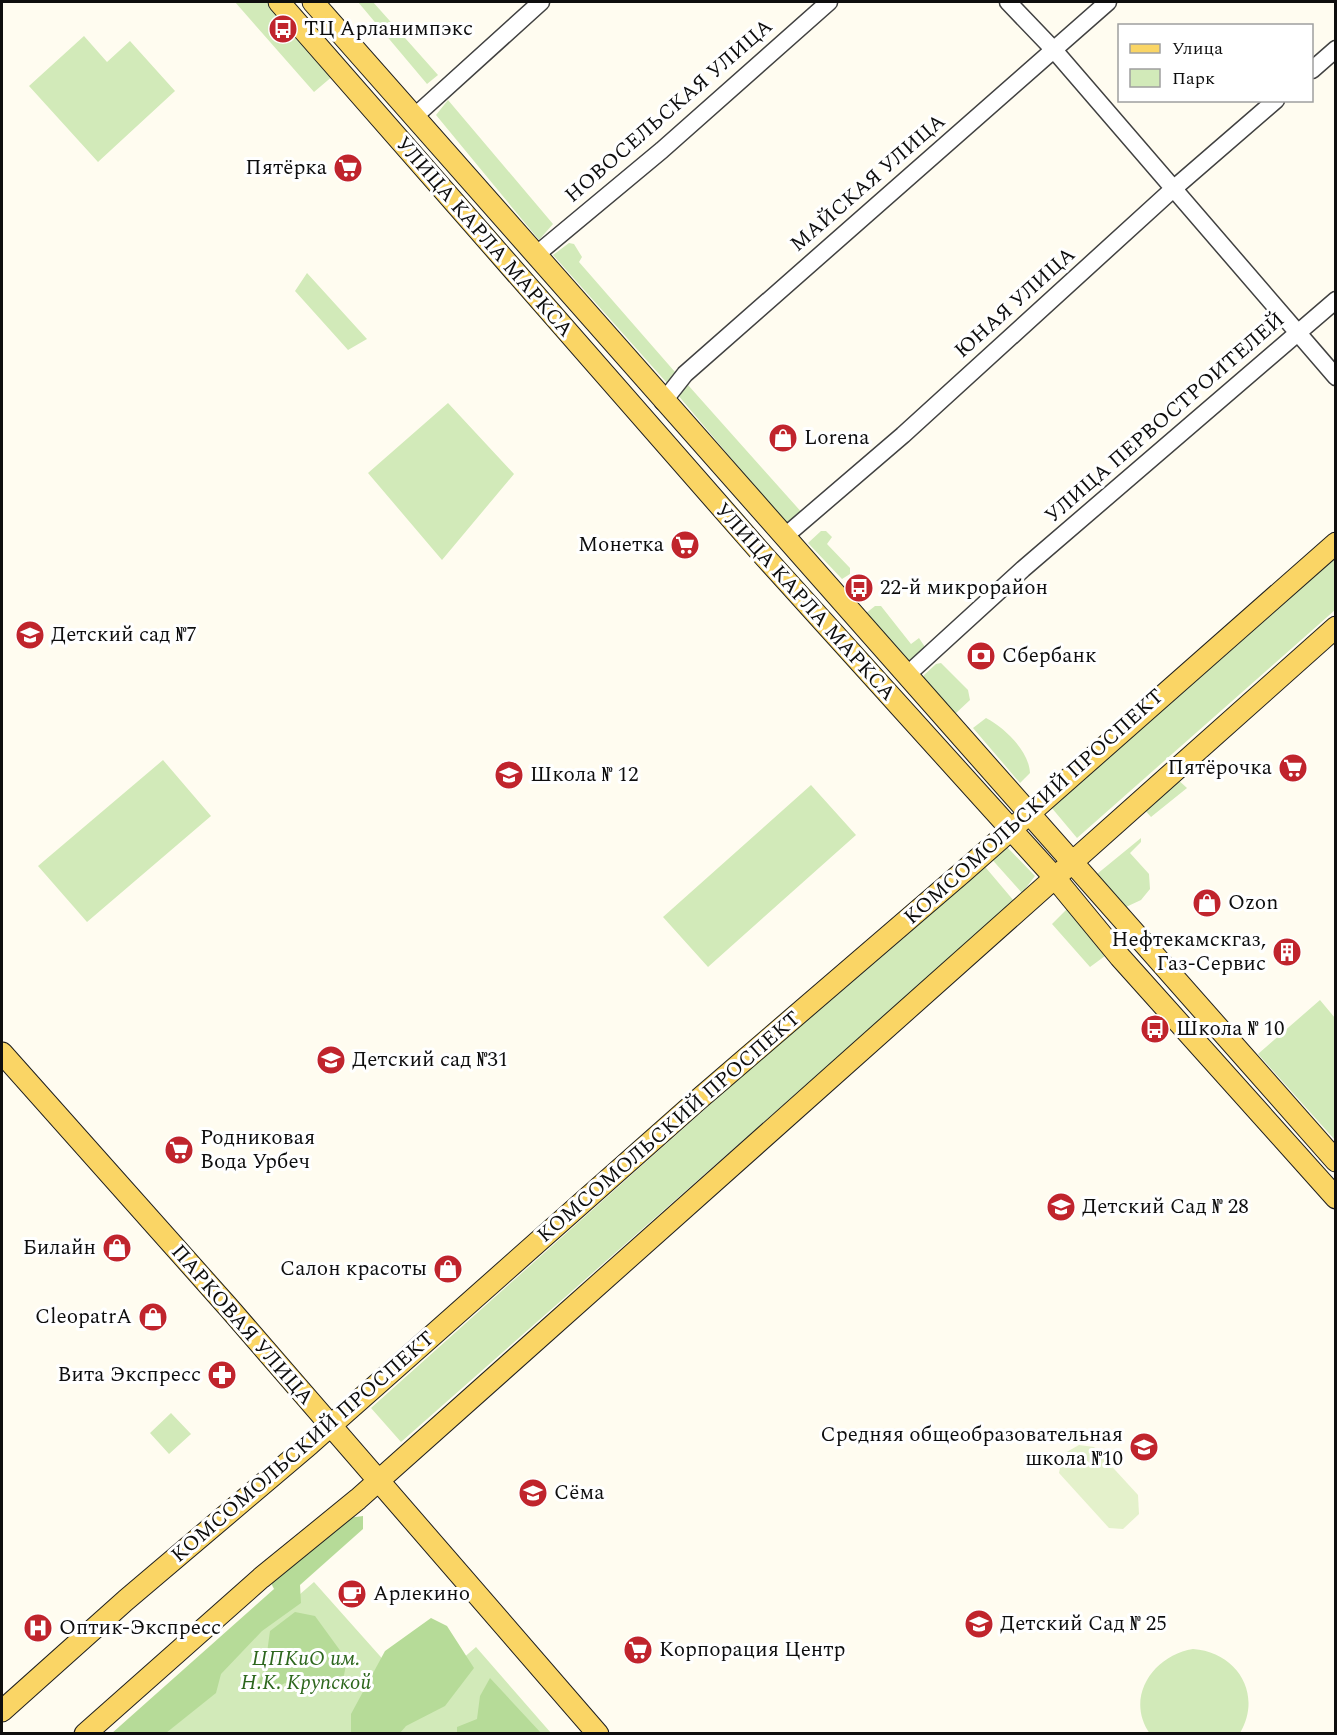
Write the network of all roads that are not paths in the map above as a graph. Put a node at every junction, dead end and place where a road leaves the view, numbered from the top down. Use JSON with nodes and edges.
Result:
{"nodes":[{"id":1,"x":279,"y":2,"type":"edge"},
{"id":2,"x":313,"y":2,"type":"edge"},
{"id":3,"x":541,"y":2,"type":"edge"},
{"id":4,"x":830,"y":2,"type":"edge"},
{"id":5,"x":1008,"y":2,"type":"edge"},
{"id":6,"x":1108,"y":2,"type":"edge"},
{"id":7,"x":1335,"y":49,"type":"edge"},
{"id":8,"x":1054,"y":50,"type":"junction"},
{"id":9,"x":1313,"y":68,"type":"edge"},
{"id":10,"x":1274,"y":102,"type":"edge"},
{"id":11,"x":414,"y":117,"type":"junction"},
{"id":12,"x":470,"y":177,"type":"junction"},
{"id":13,"x":1172,"y":190,"type":"junction"},
{"id":14,"x":447,"y":196,"type":"junction"},
{"id":15,"x":537,"y":254,"type":"junction"},
{"id":16,"x":1335,"y":300,"type":"edge"},
{"id":17,"x":1297,"y":334,"type":"junction"},
{"id":18,"x":1335,"y":377,"type":"edge"},
{"id":19,"x":663,"y":402,"type":"junction"},
{"id":20,"x":784,"y":537,"type":"junction"},
{"id":21,"x":1335,"y":543,"type":"edge"},
{"id":22,"x":1335,"y":627,"type":"edge"},
{"id":23,"x":908,"y":674,"type":"junction"},
{"id":24,"x":1028,"y":813,"type":"junction"},
{"id":25,"x":1011,"y":830,"type":"junction"},
{"id":26,"x":1073,"y":861,"type":"junction"},
{"id":27,"x":1055,"y":878,"type":"junction"},
{"id":28,"x":2,"y":1053,"type":"edge"},
{"id":29,"x":1335,"y":1161,"type":"edge"},
{"id":30,"x":1335,"y":1198,"type":"edge"},
{"id":31,"x":331,"y":1426,"type":"junction"},
{"id":32,"x":378,"y":1480,"type":"junction"},
{"id":33,"x":2,"y":1711,"type":"edge"},
{"id":34,"x":85,"y":1734,"type":"edge"},
{"id":35,"x":598,"y":1734,"type":"edge"}],
"edges":[{"from":1,"to":14,"type":"main road","name":"УЛИЦА КАРЛА МАРКСА"},
{"from":2,"to":11,"type":"main road","name":"УЛИЦА КАРЛА МАРКСА"},
{"from":3,"to":11,"type":"street"},
{"from":4,"to":15,"type":"street","name":"НОВОСЕЛЬСКАЯ УЛИЦА"},
{"from":5,"to":8,"type":"street"},
{"from":6,"to":8,"type":"street","name":"МАЙСКАЯ УЛИЦА"},
{"from":7,"to":9,"type":"street"},
{"from":8,"to":13,"type":"street"},
{"from":8,"to":19,"type":"street","name":"МАЙСКАЯ УЛИЦА"},
{"from":10,"to":13,"type":"street","name":"ЮНАЯ УЛИЦА"},
{"from":11,"to":12,"type":"main road","name":"УЛИЦА КАРЛА МАРКСА"},
{"from":12,"to":14,"type":"main road"},
{"from":12,"to":15,"type":"main road","name":"УЛИЦА КАРЛА МАРКСА"},
{"from":13,"to":17,"type":"street"},
{"from":13,"to":20,"type":"street","name":"ЮНАЯ УЛИЦА"},
{"from":14,"to":25,"type":"main road","name":"УЛИЦА КАРЛА МАРКСА"},
{"from":15,"to":19,"type":"main road","name":"УЛИЦА КАРЛА МАРКСА"},
{"from":16,"to":17,"type":"street","name":"УЛИЦА ПЕРВОСТРОИТЕЛЕЙ"},
{"from":17,"to":18,"type":"street"},
{"from":17,"to":23,"type":"street","name":"УЛИЦА ПЕРВОСТРОИТЕЛЕЙ"},
{"from":19,"to":20,"type":"main road","name":"УЛИЦА КАРЛА МАРКСА"},
{"from":20,"to":23,"type":"main road","name":"УЛИЦА КАРЛА МАРКСА"},
{"from":21,"to":24,"type":"main road","name":"КОМСОМОЛЬСКИЙ ПРОСПЕКТ"},
{"from":22,"to":26,"type":"main road"},
{"from":23,"to":24,"type":"main road","name":"УЛИЦА КАРЛА МАРКСА"},
{"from":24,"to":25,"type":"main road","name":"КОМСОМОЛЬСКИЙ ПРОСПЕКТ"},
{"from":24,"to":26,"type":"main road","name":"УЛИЦА КАРЛА МАРКСА"},
{"from":25,"to":27,"type":"main road","name":"УЛИЦА КАРЛА МАРКСА"},
{"from":25,"to":31,"type":"main road","name":"КОМСОМОЛЬСКИЙ ПРОСПЕКТ"},
{"from":26,"to":27,"type":"main road"},
{"from":26,"to":29,"type":"main road","name":"УЛИЦА КАРЛА МАРКСА"},
{"from":27,"to":30,"type":"main road","name":"УЛИЦА КАРЛА МАРКСА"},
{"from":27,"to":32,"type":"main road"},
{"from":28,"to":31,"type":"main road","name":"ПАРКОВАЯ УЛИЦА"},
{"from":31,"to":32,"type":"main road","name":"ПАРКОВАЯ УЛИЦА"},
{"from":31,"to":33,"type":"main road","name":"КОМСОМОЛЬСКИЙ ПРОСПЕКТ"},
{"from":32,"to":34,"type":"main road"},
{"from":32,"to":35,"type":"main road","name":"ПАРКОВАЯ УЛИЦА"}]}
